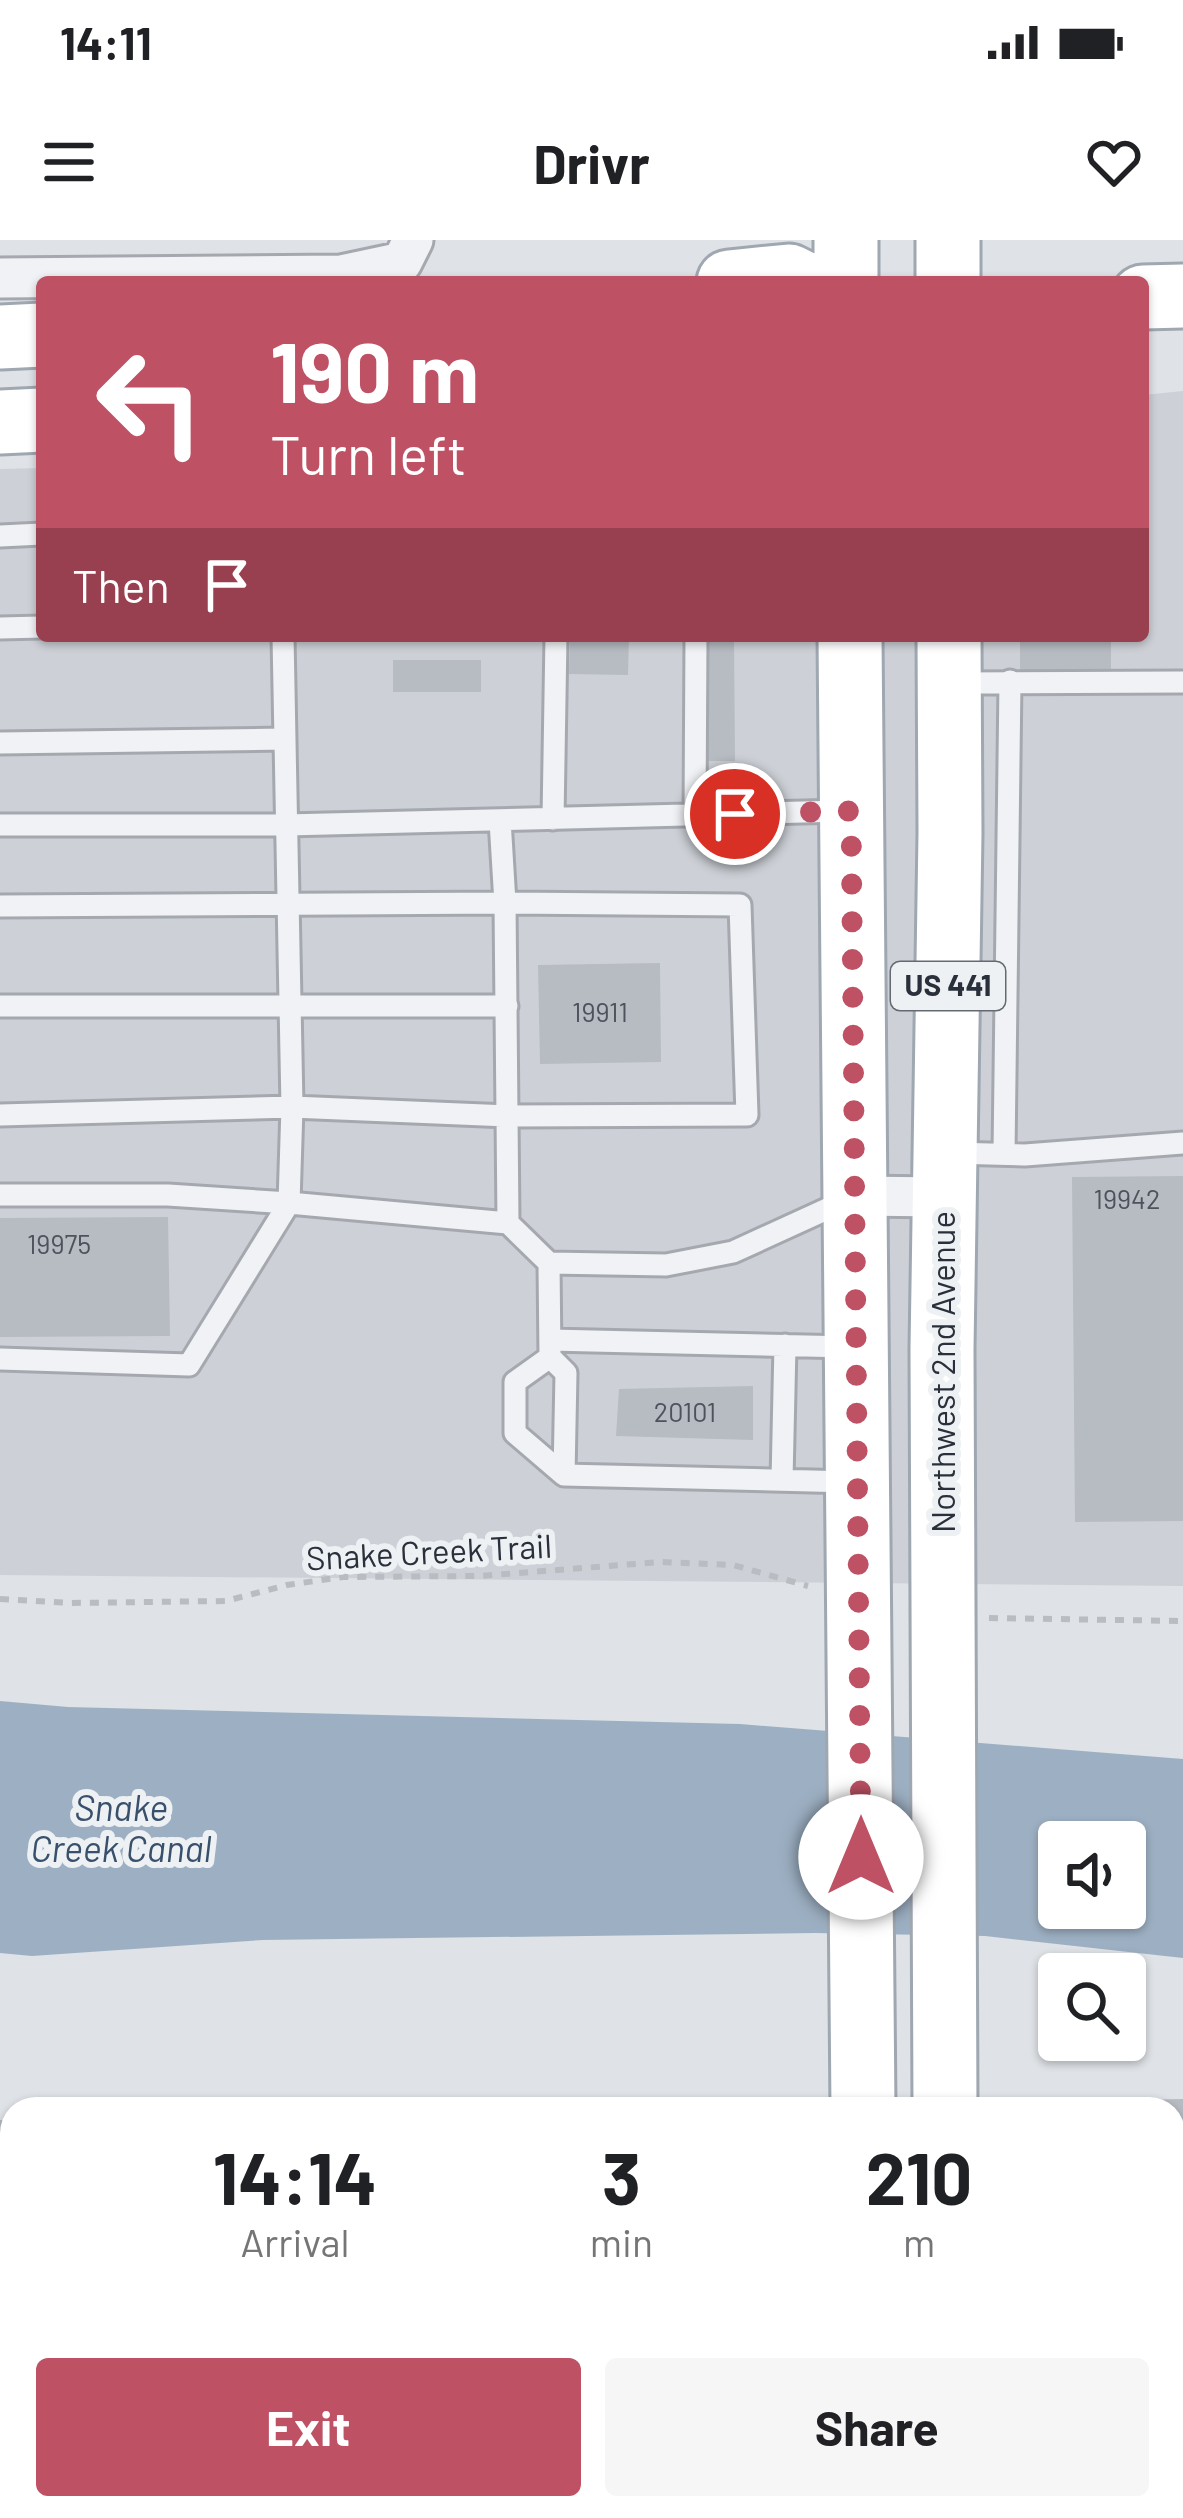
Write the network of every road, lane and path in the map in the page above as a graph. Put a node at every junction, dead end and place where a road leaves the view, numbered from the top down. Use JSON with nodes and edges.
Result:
{"nodes":[{"id":1,"x":413,"y":240,"type":"edge"},
{"id":2,"x":846,"y":240,"type":"edge"},
{"id":3,"x":948,"y":240,"type":"edge"},
{"id":4,"x":227,"y":276,"type":"edge"},
{"id":5,"x":846,"y":276,"type":"edge"},
{"id":6,"x":948,"y":276,"type":"edge"},
{"id":7,"x":0,"y":278,"type":"edge"},
{"id":8,"x":36,"y":278,"type":"edge"},
{"id":9,"x":1183,"y":296,"type":"edge"},
{"id":10,"x":1149,"y":297,"type":"edge"},
{"id":11,"x":36,"y":335,"type":"edge"},
{"id":12,"x":0,"y":337,"type":"edge"},
{"id":13,"x":36,"y":420,"type":"edge"},
{"id":14,"x":0,"y":422,"type":"edge"},
{"id":15,"x":36,"y":534,"type":"edge"},
{"id":16,"x":0,"y":536,"type":"edge"},
{"id":17,"x":36,"y":627,"type":"edge"},
{"id":18,"x":0,"y":628,"type":"edge"},
{"id":19,"x":283,"y":642,"type":"edge"},
{"id":20,"x":556,"y":642,"type":"edge"},
{"id":21,"x":696,"y":642,"type":"edge"},
{"id":22,"x":850,"y":642,"type":"edge"},
{"id":23,"x":969,"y":667,"type":"edge"},
{"id":24,"x":1183,"y":682,"type":"edge"},
{"id":25,"x":284,"y":740,"type":"junction"},
{"id":26,"x":0,"y":742,"type":"edge"},
{"id":27,"x":851,"y":811,"type":"junction"},
{"id":28,"x":695,"y":815,"type":"junction"},
{"id":29,"x":553,"y":818,"type":"junction"},
{"id":30,"x":500,"y":820,"type":"junction"},
{"id":31,"x":0,"y":825,"type":"edge"},
{"id":32,"x":286,"y":825,"type":"junction"},
{"id":33,"x":287,"y":903,"type":"junction"},
{"id":34,"x":506,"y":903,"type":"junction"},
{"id":35,"x":0,"y":906,"type":"edge"},
{"id":36,"x":290,"y":1005,"type":"junction"},
{"id":37,"x":0,"y":1006,"type":"edge"},
{"id":38,"x":507,"y":1006,"type":"junction"},
{"id":39,"x":292,"y":1108,"type":"junction"},
{"id":40,"x":0,"y":1115,"type":"edge"},
{"id":41,"x":508,"y":1116,"type":"junction"},
{"id":42,"x":1183,"y":1142,"type":"edge"},
{"id":43,"x":965,"y":1168,"type":"junction"},
{"id":44,"x":0,"y":1195,"type":"edge"},
{"id":45,"x":855,"y":1196,"type":"junction"},
{"id":46,"x":289,"y":1203,"type":"junction"},
{"id":47,"x":508,"y":1222,"type":"junction"},
{"id":48,"x":549,"y":1263,"type":"junction"},
{"id":49,"x":784,"y":1345,"type":"junction"},
{"id":50,"x":856,"y":1347,"type":"junction"},
{"id":51,"x":550,"y":1349,"type":"junction"},
{"id":52,"x":0,"y":1359,"type":"edge"},
{"id":53,"x":564,"y":1475,"type":"junction"},
{"id":54,"x":782,"y":1480,"type":"junction"},
{"id":55,"x":859,"y":1482,"type":"junction"},
{"id":56,"x":859,"y":1592,"type":"junction"},
{"id":57,"x":0,"y":1599,"type":"edge"},
{"id":58,"x":942,"y":1618,"type":"junction"},
{"id":59,"x":1183,"y":1621,"type":"edge"},
{"id":60,"x":863,"y":2097,"type":"edge"},
{"id":61,"x":945,"y":2097,"type":"edge"}],
"edges":[{"from":1,"to":4,"type":"street"},
{"from":2,"to":5,"type":"main road"},
{"from":3,"to":6,"type":"main road"},
{"from":7,"to":8,"type":"street"},
{"from":9,"to":10,"type":"main road"},
{"from":11,"to":12,"type":"main road"},
{"from":13,"to":14,"type":"main road"},
{"from":15,"to":16,"type":"lane"},
{"from":17,"to":18,"type":"lane"},
{"from":19,"to":25,"type":"lane"},
{"from":20,"to":29,"type":"lane"},
{"from":21,"to":28,"type":"lane"},
{"from":22,"to":27,"type":"main road","number":"US 441"},
{"from":23,"to":24,"type":"lane"},
{"from":23,"to":43,"type":"main road","name":"Northwest 2nd Avenue","number":"US 441"},
{"from":25,"to":26,"type":"lane"},
{"from":25,"to":32,"type":"lane"},
{"from":27,"to":28,"type":"lane"},
{"from":27,"to":45,"type":"main road","number":"US 441"},
{"from":28,"to":29,"type":"lane"},
{"from":29,"to":30,"type":"lane"},
{"from":30,"to":32,"type":"lane"},
{"from":30,"to":34,"type":"lane"},
{"from":31,"to":32,"type":"lane"},
{"from":32,"to":33,"type":"lane"},
{"from":33,"to":34,"type":"lane"},
{"from":33,"to":35,"type":"lane"},
{"from":33,"to":36,"type":"lane"},
{"from":34,"to":38,"type":"lane"},
{"from":34,"to":41,"type":"lane"},
{"from":36,"to":37,"type":"lane"},
{"from":36,"to":38,"type":"lane"},
{"from":36,"to":39,"type":"lane"},
{"from":38,"to":41,"type":"lane"},
{"from":39,"to":40,"type":"lane"},
{"from":39,"to":41,"type":"lane"},
{"from":39,"to":46,"type":"lane"},
{"from":41,"to":47,"type":"lane"},
{"from":42,"to":43,"type":"lane"},
{"from":43,"to":45,"type":"street"},
{"from":43,"to":58,"type":"main road","name":"Northwest 2nd Avenue","number":"US 441"},
{"from":44,"to":46,"type":"lane"},
{"from":45,"to":48,"type":"lane"},
{"from":45,"to":50,"type":"main road","number":"US 441"},
{"from":46,"to":47,"type":"lane"},
{"from":46,"to":52,"type":"lane"},
{"from":47,"to":48,"type":"lane"},
{"from":48,"to":51,"type":"lane"},
{"from":49,"to":50,"type":"lane"},
{"from":49,"to":51,"type":"lane"},
{"from":49,"to":54,"type":"lane"},
{"from":50,"to":55,"type":"main road","number":"US 441"},
{"from":51,"to":53,"type":"lane"},
{"from":51,"to":53,"type":"lane"},
{"from":53,"to":54,"type":"lane"},
{"from":54,"to":55,"type":"lane"},
{"from":55,"to":56,"type":"main road","number":"US 441"},
{"from":56,"to":57,"type":"path","name":"Snake Creek Trail"},
{"from":56,"to":60,"type":"main road","number":"US 441"},
{"from":58,"to":59,"type":"path"},
{"from":58,"to":61,"type":"main road","name":"Northwest 2nd Avenue","number":"US 441"}]}
